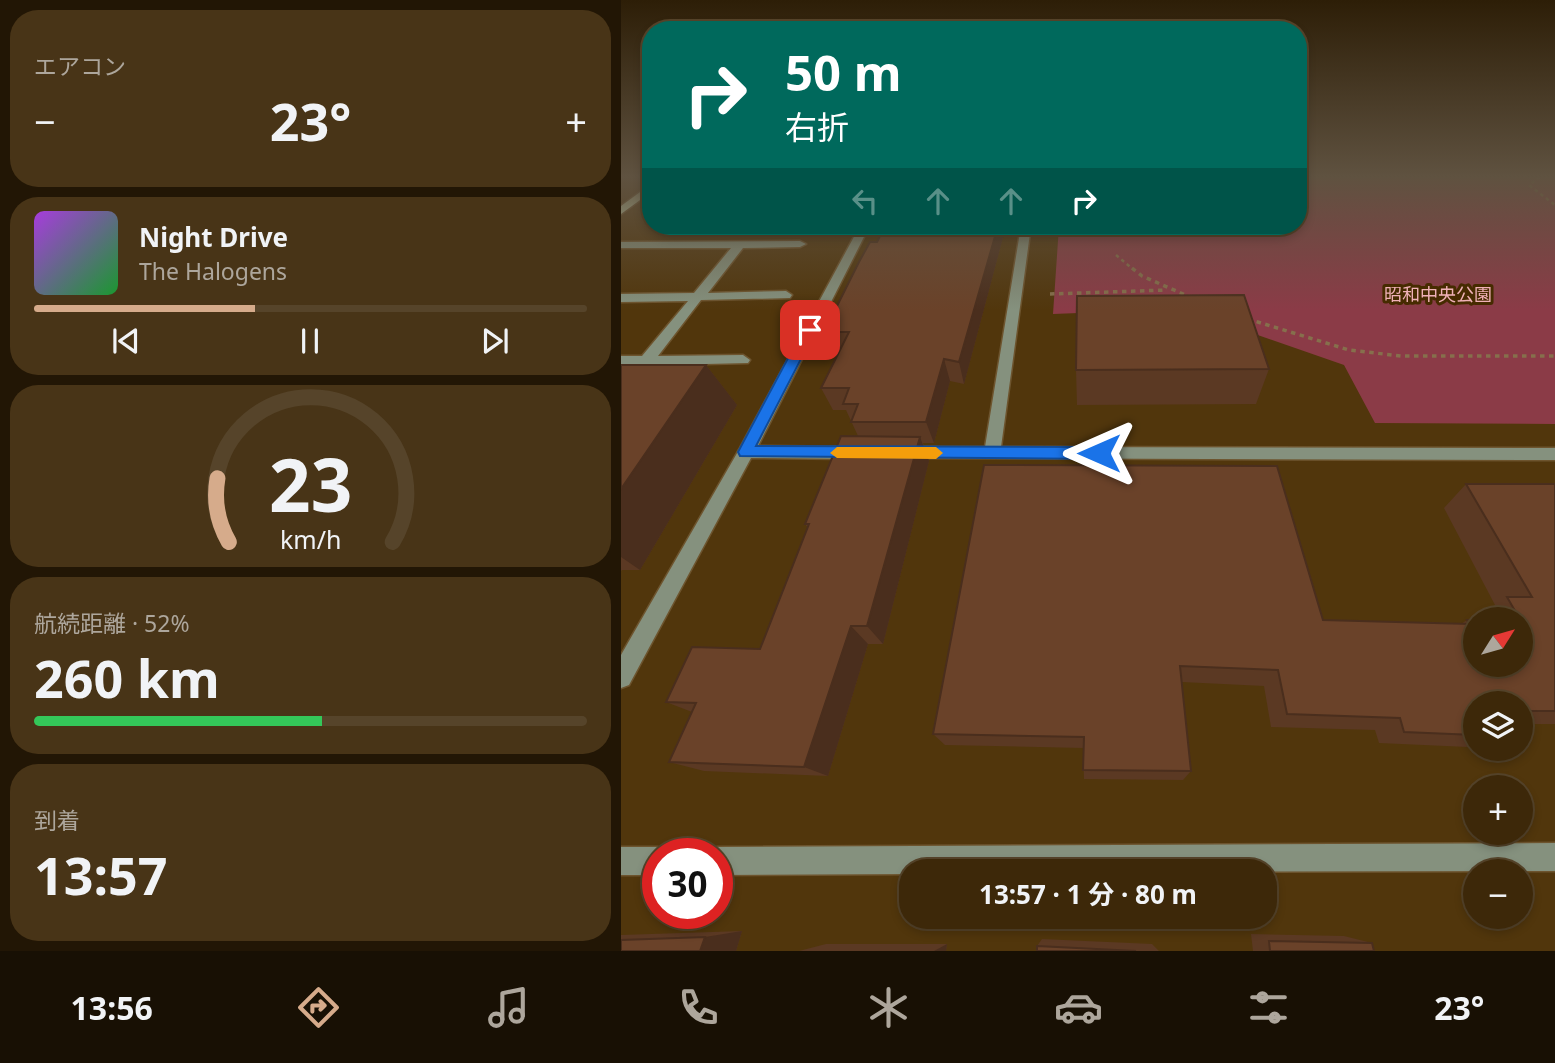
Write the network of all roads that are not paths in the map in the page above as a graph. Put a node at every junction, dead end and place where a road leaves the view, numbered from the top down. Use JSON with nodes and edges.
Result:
{"nodes":[{"id":1,"x":860,"y":235,"type":"edge"},
{"id":2,"x":1025,"y":235,"type":"edge"},
{"id":3,"x":740,"y":244,"type":"junction"},
{"id":4,"x":800,"y":244,"type":"dead end"},
{"id":5,"x":621,"y":245,"type":"edge"},
{"id":6,"x":786,"y":295,"type":"dead end"},
{"id":7,"x":698,"y":296,"type":"junction"},
{"id":8,"x":621,"y":298,"type":"edge"},
{"id":9,"x":646,"y":360,"type":"junction"},
{"id":10,"x":743,"y":360,"type":"dead end"},
{"id":11,"x":621,"y":361,"type":"edge"},
{"id":12,"x":746,"y":452,"type":"junction"},
{"id":13,"x":992,"y":453,"type":"junction"},
{"id":14,"x":1555,"y":454,"type":"edge"},
{"id":15,"x":621,"y":677,"type":"edge"},
{"id":16,"x":1555,"y":858,"type":"edge"},
{"id":17,"x":621,"y":861,"type":"edge"},
{"id":18,"x":642,"y":861,"type":"edge"},
{"id":19,"x":733,"y":861,"type":"edge"}],
"edges":[{"from":1,"to":12,"type":"street"},
{"from":2,"to":13,"type":"street"},
{"from":3,"to":4,"type":"street"},
{"from":3,"to":5,"type":"street"},
{"from":3,"to":7,"type":"street"},
{"from":6,"to":7,"type":"street"},
{"from":7,"to":8,"type":"street"},
{"from":7,"to":9,"type":"street"},
{"from":9,"to":10,"type":"street"},
{"from":9,"to":11,"type":"street"},
{"from":12,"to":13,"type":"street"},
{"from":12,"to":15,"type":"street"},
{"from":13,"to":14,"type":"street"},
{"from":16,"to":19,"type":"street"},
{"from":17,"to":18,"type":"street"}]}
